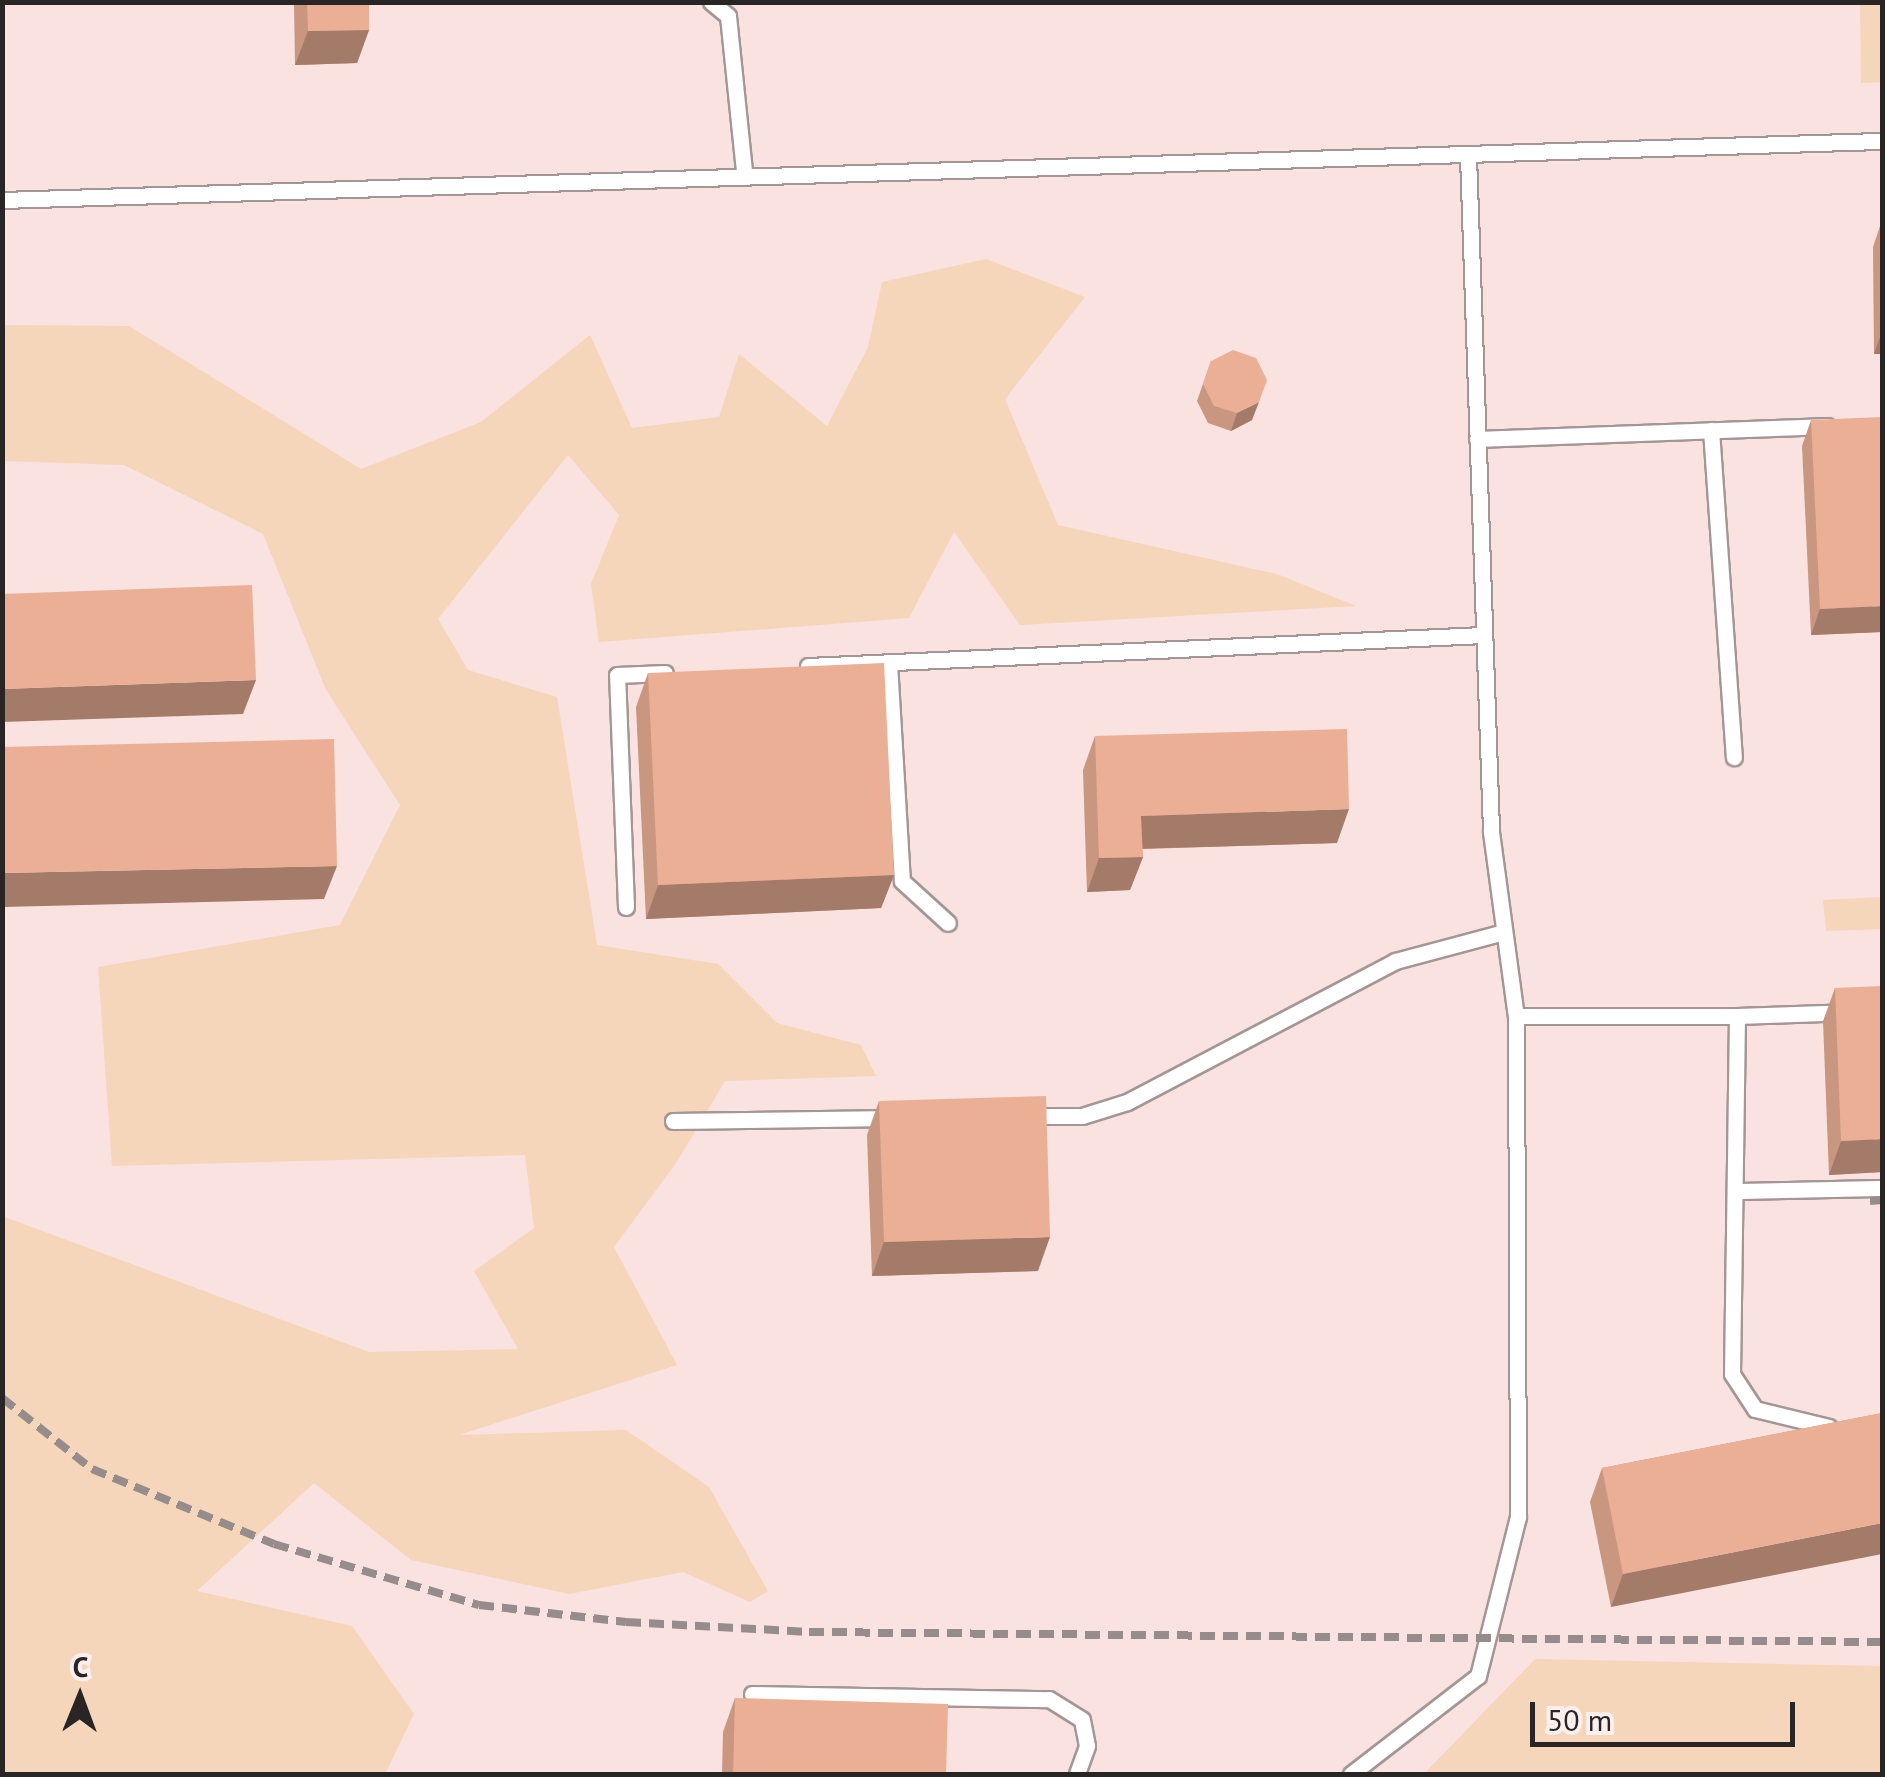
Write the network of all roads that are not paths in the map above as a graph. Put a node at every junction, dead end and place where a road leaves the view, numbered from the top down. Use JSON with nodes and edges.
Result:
{"nodes":[{"id":1,"x":711,"y":2,"type":"edge"},
{"id":2,"x":1882,"y":141,"type":"edge"},
{"id":3,"x":1468,"y":155,"type":"junction"},
{"id":4,"x":744,"y":172,"type":"junction"},
{"id":5,"x":2,"y":200,"type":"edge"},
{"id":6,"x":1844,"y":426,"type":"edge"},
{"id":7,"x":1711,"y":430,"type":"junction"},
{"id":8,"x":1478,"y":439,"type":"junction"},
{"id":9,"x":1484,"y":635,"type":"junction"},
{"id":10,"x":889,"y":662,"type":"junction"},
{"id":11,"x":792,"y":667,"type":"edge"},
{"id":12,"x":675,"y":672,"type":"edge"},
{"id":13,"x":1734,"y":757,"type":"dead end"},
{"id":14,"x":626,"y":908,"type":"dead end"},
{"id":15,"x":948,"y":923,"type":"dead end"},
{"id":16,"x":1500,"y":933,"type":"junction"},
{"id":17,"x":1882,"y":1010,"type":"edge"},
{"id":18,"x":1516,"y":1016,"type":"junction"},
{"id":19,"x":1737,"y":1016,"type":"junction"},
{"id":20,"x":1004,"y":1116,"type":"edge"},
{"id":21,"x":906,"y":1118,"type":"edge"},
{"id":22,"x":673,"y":1121,"type":"dead end"},
{"id":23,"x":1882,"y":1188,"type":"edge"},
{"id":24,"x":1736,"y":1191,"type":"junction"},
{"id":25,"x":1850,"y":1423,"type":"edge"},
{"id":26,"x":752,"y":1694,"type":"edge"},
{"id":27,"x":1077,"y":1774,"type":"edge"},
{"id":28,"x":1351,"y":1774,"type":"edge"}],
"edges":[{"from":1,"to":4,"type":"lane"},
{"from":2,"to":3,"type":"lane"},
{"from":3,"to":4,"type":"lane"},
{"from":3,"to":8,"type":"lane"},
{"from":4,"to":5,"type":"lane"},
{"from":6,"to":7,"type":"lane"},
{"from":7,"to":8,"type":"lane"},
{"from":7,"to":13,"type":"lane"},
{"from":8,"to":9,"type":"lane"},
{"from":9,"to":10,"type":"lane"},
{"from":9,"to":16,"type":"lane"},
{"from":10,"to":11,"type":"lane"},
{"from":10,"to":15,"type":"lane"},
{"from":12,"to":14,"type":"lane"},
{"from":16,"to":18,"type":"lane"},
{"from":16,"to":20,"type":"lane"},
{"from":17,"to":19,"type":"lane"},
{"from":18,"to":19,"type":"lane"},
{"from":18,"to":28,"type":"lane"},
{"from":19,"to":24,"type":"lane"},
{"from":21,"to":22,"type":"lane"},
{"from":23,"to":24,"type":"lane"},
{"from":24,"to":25,"type":"lane"},
{"from":26,"to":27,"type":"lane"}]}
